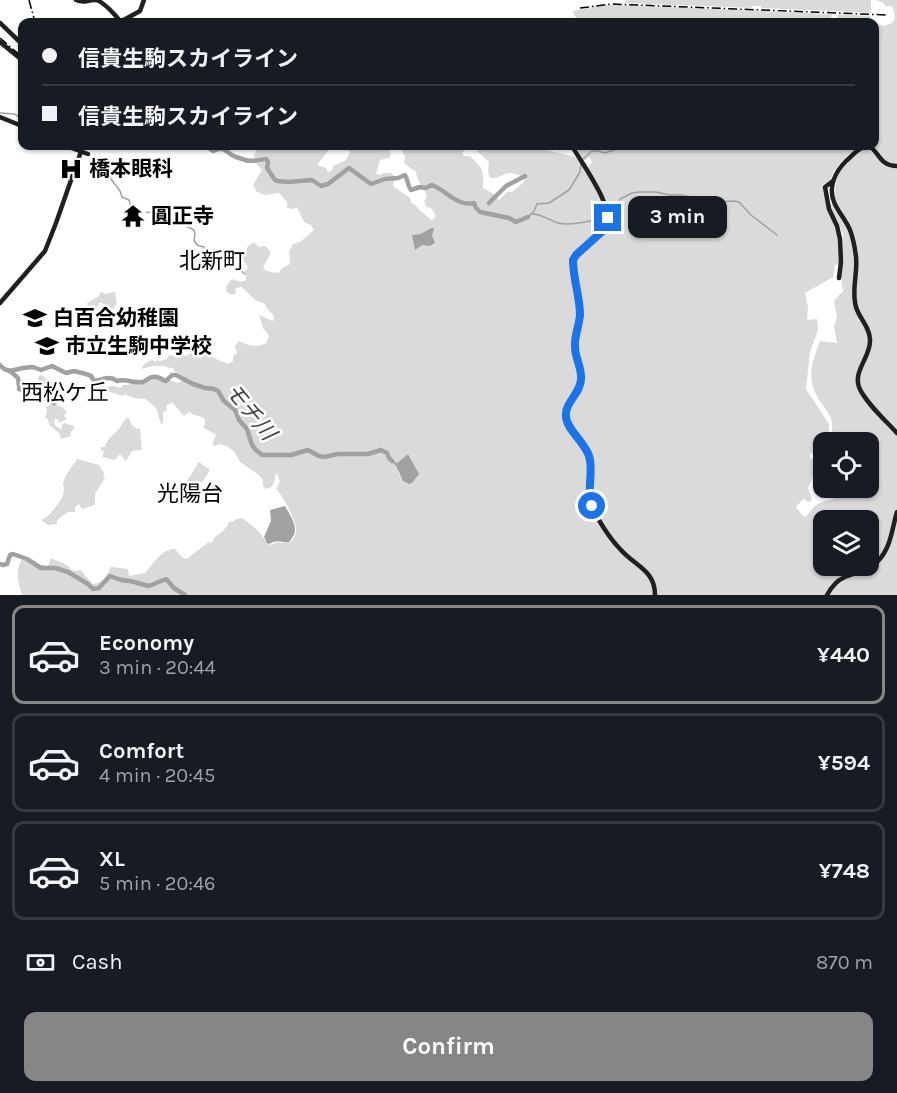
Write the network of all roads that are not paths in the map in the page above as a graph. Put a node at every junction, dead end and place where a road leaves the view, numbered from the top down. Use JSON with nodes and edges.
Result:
{"nodes":[{"id":1,"x":76,"y":0,"type":"edge"},
{"id":2,"x":144,"y":0,"type":"edge"},
{"id":3,"x":92,"y":1,"type":"edge"},
{"id":4,"x":116,"y":18,"type":"edge"},
{"id":5,"x":125,"y":18,"type":"edge"},
{"id":6,"x":0,"y":23,"type":"edge"},
{"id":7,"x":18,"y":40,"type":"edge"},
{"id":8,"x":0,"y":42,"type":"edge"},
{"id":9,"x":18,"y":57,"type":"edge"},
{"id":10,"x":0,"y":117,"type":"edge"},
{"id":11,"x":18,"y":124,"type":"edge"},
{"id":12,"x":75,"y":150,"type":"edge"},
{"id":13,"x":575,"y":150,"type":"edge"},
{"id":14,"x":860,"y":150,"type":"edge"},
{"id":15,"x":874,"y":150,"type":"edge"},
{"id":16,"x":80,"y":152,"type":"junction"},
{"id":17,"x":88,"y":154,"type":"dead end"},
{"id":18,"x":897,"y":166,"type":"edge"},
{"id":19,"x":833,"y":181,"type":"junction"},
{"id":20,"x":839,"y":278,"type":"dead end"},
{"id":21,"x":0,"y":303,"type":"edge"},
{"id":22,"x":897,"y":433,"type":"edge"},
{"id":23,"x":897,"y":512,"type":"edge"},
{"id":24,"x":655,"y":595,"type":"edge"},
{"id":25,"x":827,"y":595,"type":"edge"}],
"edges":[{"from":1,"to":3,"type":"street"},
{"from":2,"to":5,"type":"street"},
{"from":3,"to":4,"type":"street"},
{"from":6,"to":7,"type":"street"},
{"from":8,"to":9,"type":"street"},
{"from":10,"to":11,"type":"street"},
{"from":12,"to":16,"type":"street"},
{"from":13,"to":24,"type":"street"},
{"from":14,"to":19,"type":"street"},
{"from":15,"to":18,"type":"street"},
{"from":16,"to":17,"type":"street"},
{"from":16,"to":21,"type":"street"},
{"from":19,"to":20,"type":"street"},
{"from":19,"to":22,"type":"street"},
{"from":23,"to":25,"type":"street"}]}
